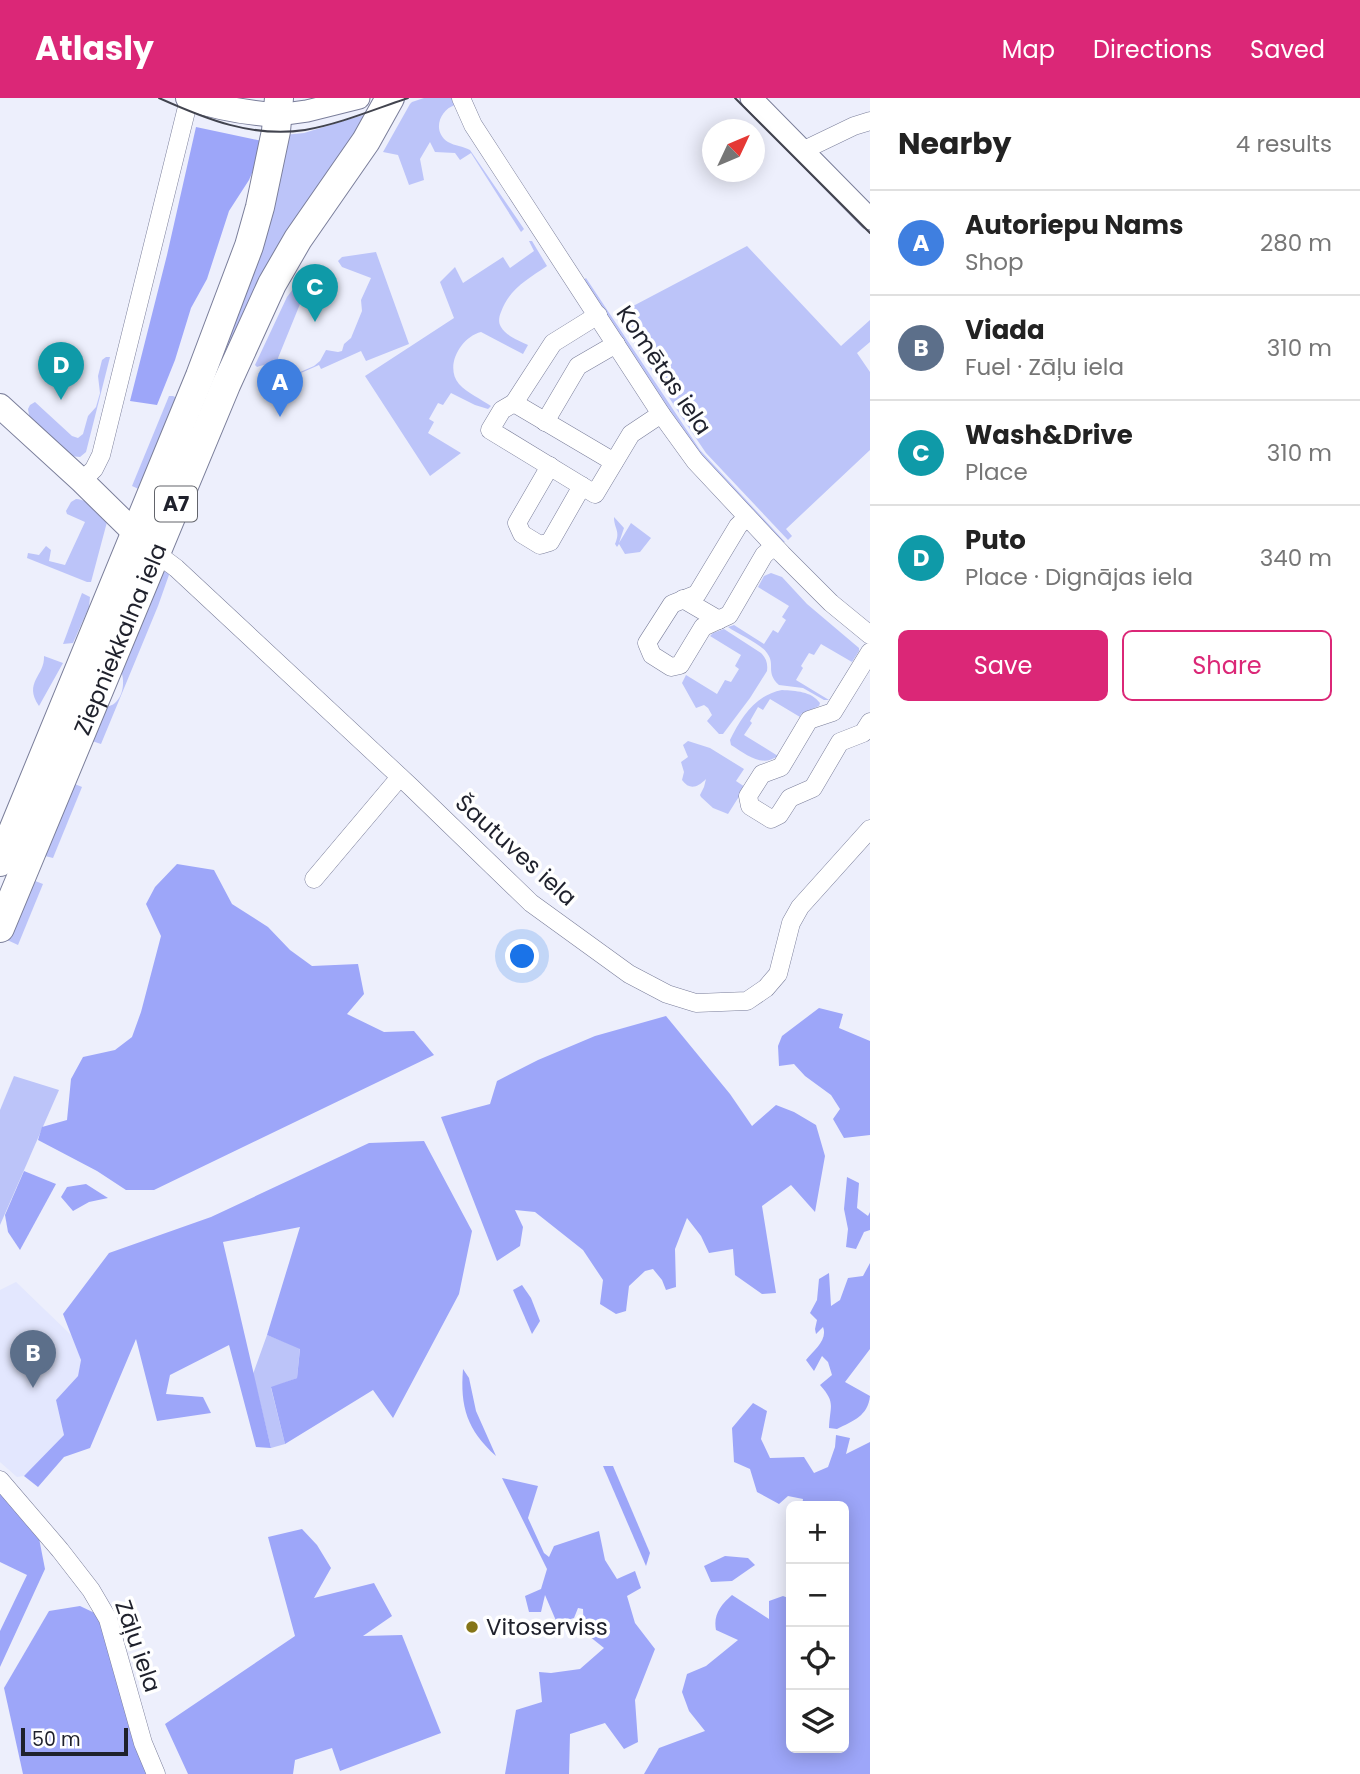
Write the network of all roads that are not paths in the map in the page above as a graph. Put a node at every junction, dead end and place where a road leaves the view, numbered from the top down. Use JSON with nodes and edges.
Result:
{"nodes":[{"id":1,"x":189,"y":98,"type":"edge"},
{"id":2,"x":359,"y":98,"type":"edge"},
{"id":3,"x":390,"y":98,"type":"edge"},
{"id":4,"x":461,"y":98,"type":"edge"},
{"id":5,"x":751,"y":98,"type":"edge"},
{"id":6,"x":278,"y":106,"type":"edge"},
{"id":7,"x":870,"y":121,"type":"edge"},
{"id":8,"x":802,"y":150,"type":"junction"},
{"id":9,"x":870,"y":219,"type":"edge"},
{"id":10,"x":598,"y":315,"type":"junction"},
{"id":11,"x":616,"y":344,"type":"junction"},
{"id":12,"x":200,"y":376,"type":"junction"},
{"id":13,"x":226,"y":385,"type":"junction"},
{"id":14,"x":514,"y":402,"type":"junction"},
{"id":15,"x":0,"y":406,"type":"edge"},
{"id":16,"x":661,"y":414,"type":"junction"},
{"id":17,"x":545,"y":422,"type":"junction"},
{"id":18,"x":614,"y":462,"type":"junction"},
{"id":19,"x":550,"y":466,"type":"junction"},
{"id":20,"x":82,"y":481,"type":"junction"},
{"id":21,"x":582,"y":486,"type":"junction"},
{"id":22,"x":747,"y":517,"type":"junction"},
{"id":23,"x":135,"y":533,"type":"junction"},
{"id":24,"x":774,"y":545,"type":"junction"},
{"id":25,"x":156,"y":553,"type":"junction"},
{"id":26,"x":683,"y":599,"type":"junction"},
{"id":27,"x":719,"y":620,"type":"junction"},
{"id":28,"x":870,"y":635,"type":"edge"},
{"id":29,"x":870,"y":652,"type":"edge"},
{"id":30,"x":86,"y":688,"type":"junction"},
{"id":31,"x":822,"y":717,"type":"junction"},
{"id":32,"x":870,"y":722,"type":"edge"},
{"id":33,"x":851,"y":737,"type":"junction"},
{"id":34,"x":400,"y":777,"type":"junction"},
{"id":35,"x":870,"y":828,"type":"edge"},
{"id":36,"x":0,"y":862,"type":"edge"},
{"id":37,"x":313,"y":879,"type":"dead end"},
{"id":38,"x":0,"y":928,"type":"edge"},
{"id":39,"x":0,"y":1480,"type":"edge"},
{"id":40,"x":156,"y":1774,"type":"edge"}],
"edges":[{"from":1,"to":6,"type":"main road"},
{"from":1,"to":20,"type":"street"},
{"from":2,"to":6,"type":"street"},
{"from":3,"to":13,"type":"highway","name":"Ziepniekkalna iela","number":"A7"},
{"from":4,"to":10,"type":"street","name":"Komētas iela"},
{"from":5,"to":8,"type":"street"},
{"from":6,"to":12,"type":"highway","name":"Ziepniekkalna iela","number":"A7"},
{"from":7,"to":8,"type":"street"},
{"from":8,"to":9,"type":"street"},
{"from":10,"to":11,"type":"street","name":"Komētas iela"},
{"from":10,"to":14,"type":"street"},
{"from":11,"to":16,"type":"street","name":"Komētas iela"},
{"from":11,"to":17,"type":"street"},
{"from":12,"to":13,"type":"highway"},
{"from":12,"to":23,"type":"highway","name":"Ziepniekkalna iela","number":"A7"},
{"from":13,"to":25,"type":"highway","name":"Ziepniekkalna iela","number":"A7"},
{"from":14,"to":17,"type":"street"},
{"from":14,"to":19,"type":"street"},
{"from":15,"to":20,"type":"main road"},
{"from":16,"to":18,"type":"street"},
{"from":16,"to":22,"type":"street","name":"Komētas iela"},
{"from":17,"to":18,"type":"street"},
{"from":18,"to":21,"type":"street"},
{"from":19,"to":21,"type":"street"},
{"from":19,"to":21,"type":"street"},
{"from":20,"to":23,"type":"main road"},
{"from":22,"to":24,"type":"street","name":"Komētas iela"},
{"from":22,"to":26,"type":"street"},
{"from":23,"to":30,"type":"highway","name":"Ziepniekkalna iela","number":"A7"},
{"from":24,"to":27,"type":"street"},
{"from":24,"to":28,"type":"street","name":"Komētas iela"},
{"from":25,"to":30,"type":"highway","name":"Ziepniekkalna iela","number":"A7"},
{"from":25,"to":34,"type":"street","name":"Šautuves iela"},
{"from":26,"to":27,"type":"street"},
{"from":26,"to":27,"type":"street"},
{"from":29,"to":31,"type":"street"},
{"from":30,"to":36,"type":"highway","name":"Ziepniekkalna iela","number":"A7"},
{"from":30,"to":38,"type":"highway","name":"Ziepniekkalna iela","number":"A7"},
{"from":31,"to":33,"type":"street"},
{"from":31,"to":33,"type":"street"},
{"from":32,"to":33,"type":"street"},
{"from":34,"to":35,"type":"street","name":"Šautuves iela"},
{"from":34,"to":37,"type":"street"},
{"from":39,"to":40,"type":"street","name":"Zāļu iela"}]}
